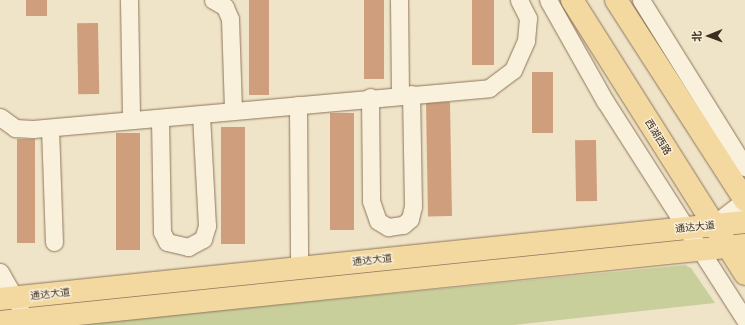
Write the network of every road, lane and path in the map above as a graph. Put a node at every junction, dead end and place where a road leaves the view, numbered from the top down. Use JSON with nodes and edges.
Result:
{"nodes":[{"id":1,"x":129,"y":0,"type":"edge"},
{"id":2,"x":213,"y":0,"type":"edge"},
{"id":3,"x":399,"y":0,"type":"edge"},
{"id":4,"x":519,"y":0,"type":"edge"},
{"id":5,"x":548,"y":0,"type":"edge"},
{"id":6,"x":572,"y":0,"type":"edge"},
{"id":7,"x":616,"y":0,"type":"edge"},
{"id":8,"x":642,"y":0,"type":"edge"},
{"id":9,"x":406,"y":94,"type":"junction"},
{"id":10,"x":370,"y":97,"type":"junction"},
{"id":11,"x":298,"y":105,"type":"junction"},
{"id":12,"x":233,"y":111,"type":"junction"},
{"id":13,"x":202,"y":114,"type":"junction"},
{"id":14,"x":0,"y":117,"type":"edge"},
{"id":15,"x":160,"y":118,"type":"junction"},
{"id":16,"x":131,"y":120,"type":"junction"},
{"id":17,"x":50,"y":128,"type":"junction"},
{"id":18,"x":745,"y":167,"type":"edge"},
{"id":19,"x":745,"y":200,"type":"edge"},
{"id":20,"x":745,"y":222,"type":"edge"},
{"id":21,"x":713,"y":225,"type":"junction"},
{"id":22,"x":686,"y":228,"type":"junction"},
{"id":23,"x":54,"y":242,"type":"dead end"},
{"id":24,"x":736,"y":245,"type":"edge"},
{"id":25,"x":699,"y":249,"type":"junction"},
{"id":26,"x":299,"y":268,"type":"junction"},
{"id":27,"x":0,"y":272,"type":"edge"},
{"id":28,"x":745,"y":274,"type":"edge"},
{"id":29,"x":4,"y":298,"type":"edge"},
{"id":30,"x":745,"y":320,"type":"edge"},
{"id":31,"x":17,"y":322,"type":"edge"}],
"edges":[{"from":1,"to":16,"type":"street"},
{"from":2,"to":12,"type":"street"},
{"from":3,"to":9,"type":"street"},
{"from":4,"to":9,"type":"street"},
{"from":5,"to":22,"type":"street"},
{"from":6,"to":21,"type":"main road","name":"西湖西路"},
{"from":7,"to":19,"type":"main road"},
{"from":8,"to":18,"type":"street"},
{"from":9,"to":10,"type":"street"},
{"from":9,"to":10,"type":"street"},
{"from":10,"to":11,"type":"street"},
{"from":11,"to":12,"type":"street"},
{"from":11,"to":26,"type":"street"},
{"from":12,"to":13,"type":"street"},
{"from":13,"to":15,"type":"street"},
{"from":13,"to":15,"type":"street"},
{"from":14,"to":17,"type":"street"},
{"from":15,"to":16,"type":"street"},
{"from":16,"to":17,"type":"street"},
{"from":17,"to":23,"type":"street"},
{"from":19,"to":21,"type":"street"},
{"from":20,"to":21,"type":"main road","name":"通达大道"},
{"from":21,"to":22,"type":"main road","name":"通达大道"},
{"from":21,"to":24,"type":"main road","name":"西湖西路"},
{"from":22,"to":25,"type":"street"},
{"from":22,"to":26,"type":"main road","name":"通达大道"},
{"from":24,"to":25,"type":"main road"},
{"from":24,"to":28,"type":"main road","name":"西湖西路"},
{"from":25,"to":30,"type":"street"},
{"from":25,"to":31,"type":"main road"},
{"from":26,"to":29,"type":"main road","name":"通达大道"},
{"from":27,"to":29,"type":"street"},
{"from":29,"to":31,"type":"street"}]}
